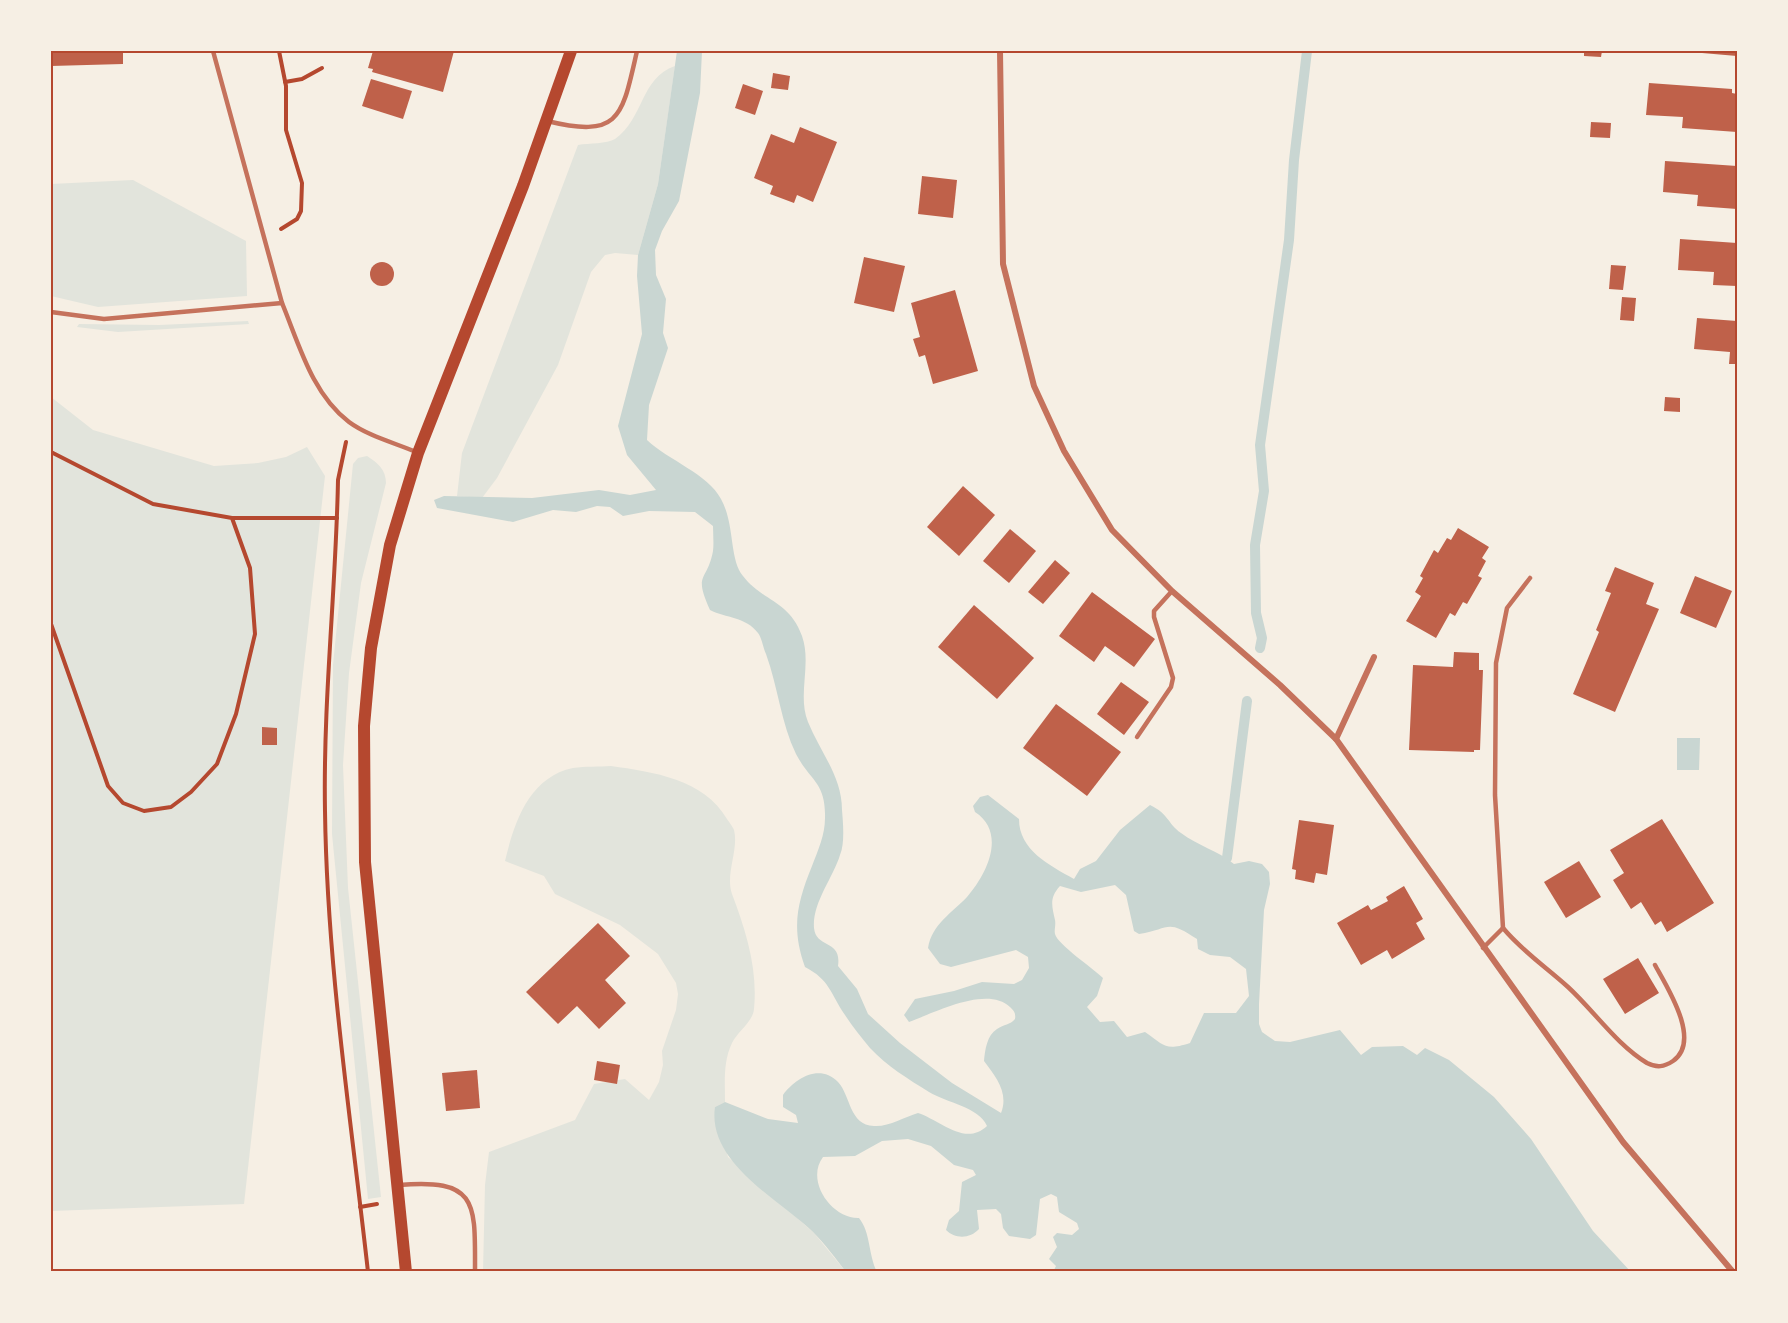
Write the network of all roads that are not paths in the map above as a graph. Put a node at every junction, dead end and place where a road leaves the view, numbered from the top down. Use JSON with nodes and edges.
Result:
{"nodes":[{"id":1,"x":213,"y":51,"type":"edge"},
{"id":2,"x":571,"y":51,"type":"edge"},
{"id":3,"x":637,"y":51,"type":"edge"},
{"id":4,"x":1000,"y":51,"type":"edge"},
{"id":5,"x":547,"y":121,"type":"junction"},
{"id":6,"x":282,"y":303,"type":"junction"},
{"id":7,"x":51,"y":312,"type":"edge"},
{"id":8,"x":418,"y":453,"type":"junction"},
{"id":9,"x":1530,"y":578,"type":"dead end"},
{"id":10,"x":1172,"y":591,"type":"junction"},
{"id":11,"x":1374,"y":657,"type":"dead end"},
{"id":12,"x":1137,"y":737,"type":"dead end"},
{"id":13,"x":1336,"y":739,"type":"junction"},
{"id":14,"x":1503,"y":928,"type":"junction"},
{"id":15,"x":1482,"y":948,"type":"junction"},
{"id":16,"x":1655,"y":965,"type":"dead end"},
{"id":17,"x":397,"y":1185,"type":"junction"},
{"id":18,"x":406,"y":1272,"type":"edge"},
{"id":19,"x":475,"y":1272,"type":"edge"},
{"id":20,"x":1733,"y":1272,"type":"edge"}],
"edges":[{"from":1,"to":6,"type":"lane"},
{"from":2,"to":5,"type":"main road"},
{"from":3,"to":5,"type":"lane"},
{"from":4,"to":10,"type":"street"},
{"from":5,"to":8,"type":"main road"},
{"from":6,"to":7,"type":"lane"},
{"from":6,"to":8,"type":"lane"},
{"from":8,"to":17,"type":"main road"},
{"from":9,"to":14,"type":"lane"},
{"from":10,"to":12,"type":"lane"},
{"from":10,"to":13,"type":"street"},
{"from":11,"to":13,"type":"street"},
{"from":13,"to":15,"type":"street"},
{"from":14,"to":15,"type":"lane"},
{"from":14,"to":16,"type":"lane"},
{"from":15,"to":20,"type":"street"},
{"from":17,"to":18,"type":"main road"},
{"from":17,"to":19,"type":"lane"}]}
